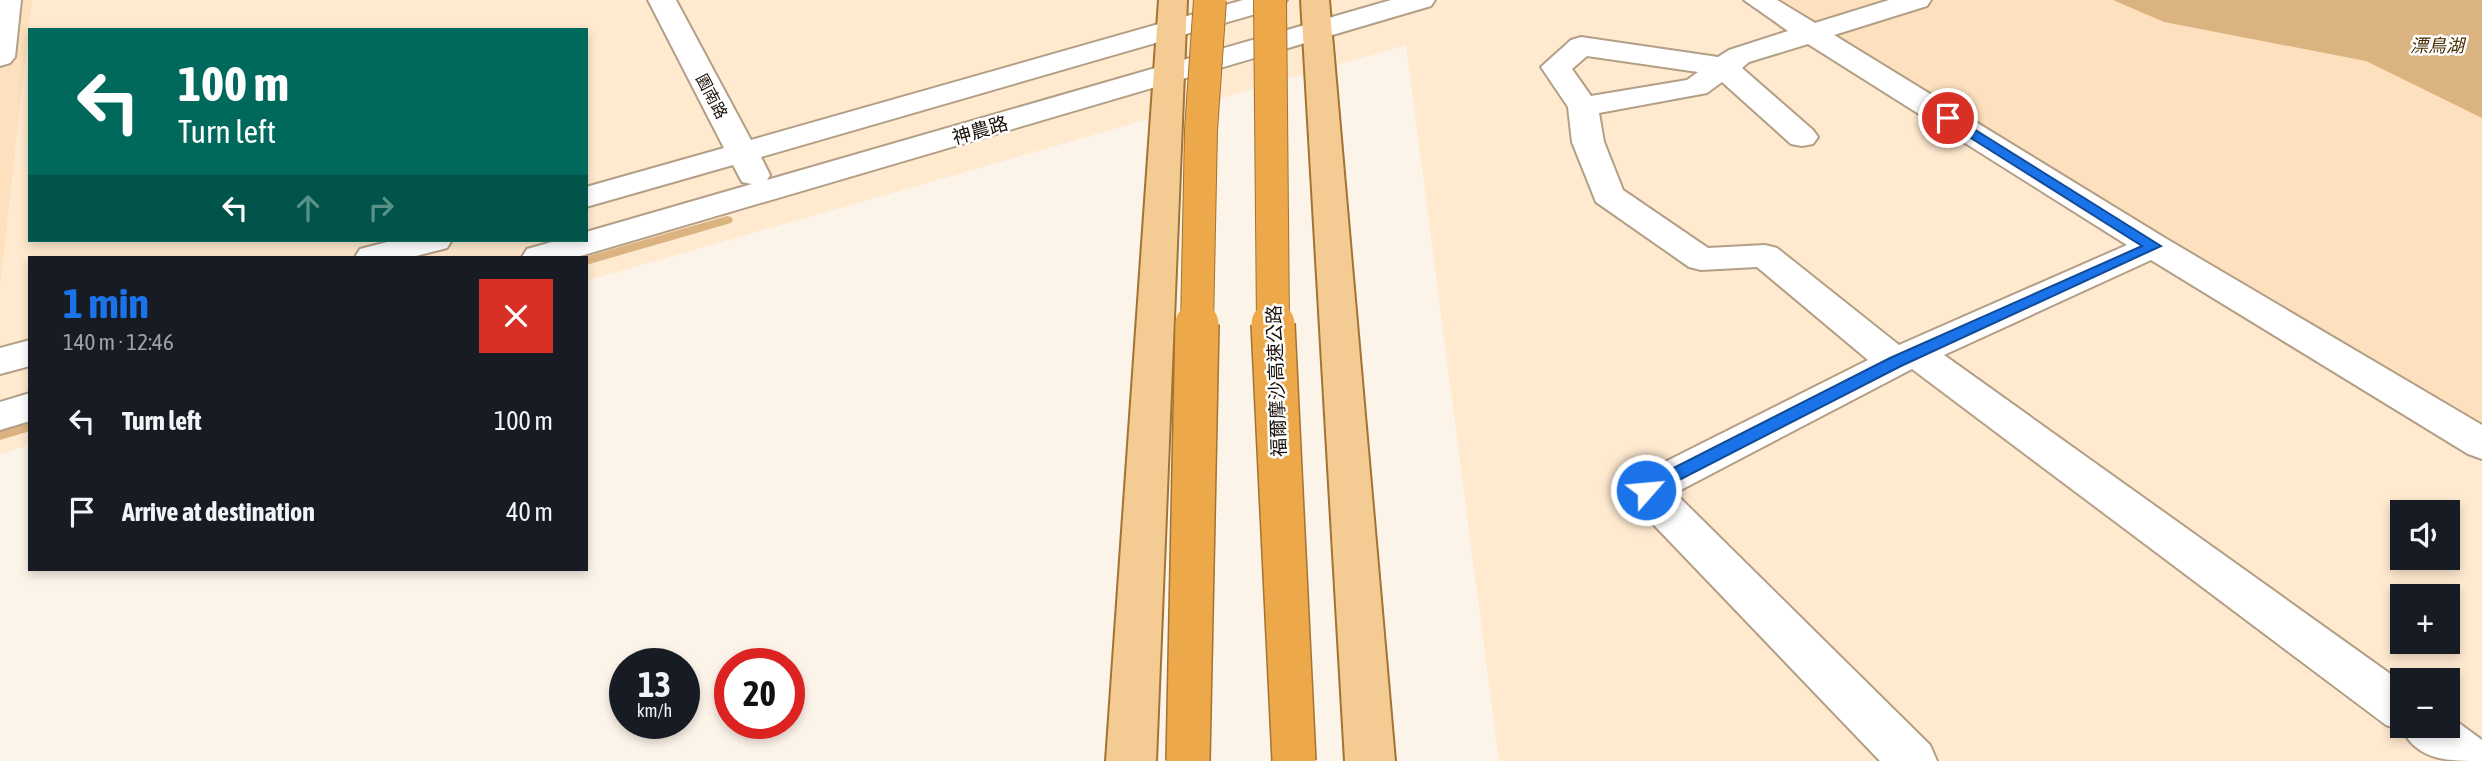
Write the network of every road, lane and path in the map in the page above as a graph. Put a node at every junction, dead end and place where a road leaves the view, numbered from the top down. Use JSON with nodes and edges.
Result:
{"nodes":[{"id":1,"x":7,"y":0,"type":"edge"},
{"id":2,"x":662,"y":0,"type":"edge"},
{"id":3,"x":1210,"y":0,"type":"edge"},
{"id":4,"x":1271,"y":0,"type":"edge"},
{"id":5,"x":1421,"y":0,"type":"edge"},
{"id":6,"x":1758,"y":0,"type":"edge"},
{"id":7,"x":1917,"y":0,"type":"edge"},
{"id":8,"x":1171,"y":15,"type":"edge"},
{"id":9,"x":1317,"y":15,"type":"edge"},
{"id":10,"x":1811,"y":33,"type":"junction"},
{"id":11,"x":0,"y":57,"type":"edge"},
{"id":12,"x":1723,"y":67,"type":"junction"},
{"id":13,"x":1171,"y":75,"type":"junction"},
{"id":14,"x":1583,"y":107,"type":"junction"},
{"id":15,"x":1802,"y":137,"type":"dead end"},
{"id":16,"x":743,"y":154,"type":"junction"},
{"id":17,"x":762,"y":192,"type":"junction"},
{"id":18,"x":588,"y":196,"type":"edge"},
{"id":19,"x":428,"y":242,"type":"edge"},
{"id":20,"x":2153,"y":246,"type":"junction"},
{"id":21,"x":376,"y":256,"type":"edge"},
{"id":22,"x":542,"y":256,"type":"edge"},
{"id":23,"x":28,"y":354,"type":"edge"},
{"id":24,"x":1906,"y":357,"type":"junction"},
{"id":25,"x":0,"y":361,"type":"edge"},
{"id":26,"x":28,"y":408,"type":"edge"},
{"id":27,"x":0,"y":416,"type":"edge"},
{"id":28,"x":2482,"y":444,"type":"edge"},
{"id":29,"x":2390,"y":701,"type":"edge"},
{"id":30,"x":2441,"y":738,"type":"edge"},
{"id":31,"x":1131,"y":761,"type":"edge"},
{"id":32,"x":1188,"y":761,"type":"edge"},
{"id":33,"x":1294,"y":761,"type":"edge"},
{"id":34,"x":1370,"y":761,"type":"edge"},
{"id":35,"x":1912,"y":761,"type":"edge"},
{"id":36,"x":2472,"y":761,"type":"edge"}],
"edges":[{"from":1,"to":11,"type":"street"},
{"from":2,"to":16,"type":"street","name":"園南路"},
{"from":3,"to":32,"type":"highway","bridge":true},
{"from":4,"to":8,"type":"street"},
{"from":4,"to":33,"type":"highway","name":"福爾摩沙高速公路","bridge":true},
{"from":5,"to":9,"type":"street","name":"神農路"},
{"from":6,"to":10,"type":"street"},
{"from":7,"to":10,"type":"street"},
{"from":8,"to":13,"type":"main road"},
{"from":8,"to":16,"type":"street"},
{"from":9,"to":13,"type":"street","name":"神農路"},
{"from":9,"to":34,"type":"main road"},
{"from":10,"to":12,"type":"street"},
{"from":10,"to":20,"type":"street"},
{"from":12,"to":14,"type":"street"},
{"from":12,"to":14,"type":"street"},
{"from":12,"to":15,"type":"street"},
{"from":13,"to":17,"type":"street","name":"神農路"},
{"from":13,"to":31,"type":"main road"},
{"from":14,"to":24,"type":"street"},
{"from":16,"to":17,"type":"street","name":"園南路"},
{"from":16,"to":18,"type":"street"},
{"from":17,"to":22,"type":"street","name":"神農路"},
{"from":19,"to":21,"type":"street"},
{"from":20,"to":24,"type":"street"},
{"from":20,"to":28,"type":"street"},
{"from":23,"to":25,"type":"street"},
{"from":24,"to":29,"type":"street"},
{"from":24,"to":35,"type":"street"},
{"from":26,"to":27,"type":"street"},
{"from":30,"to":36,"type":"street"}]}
